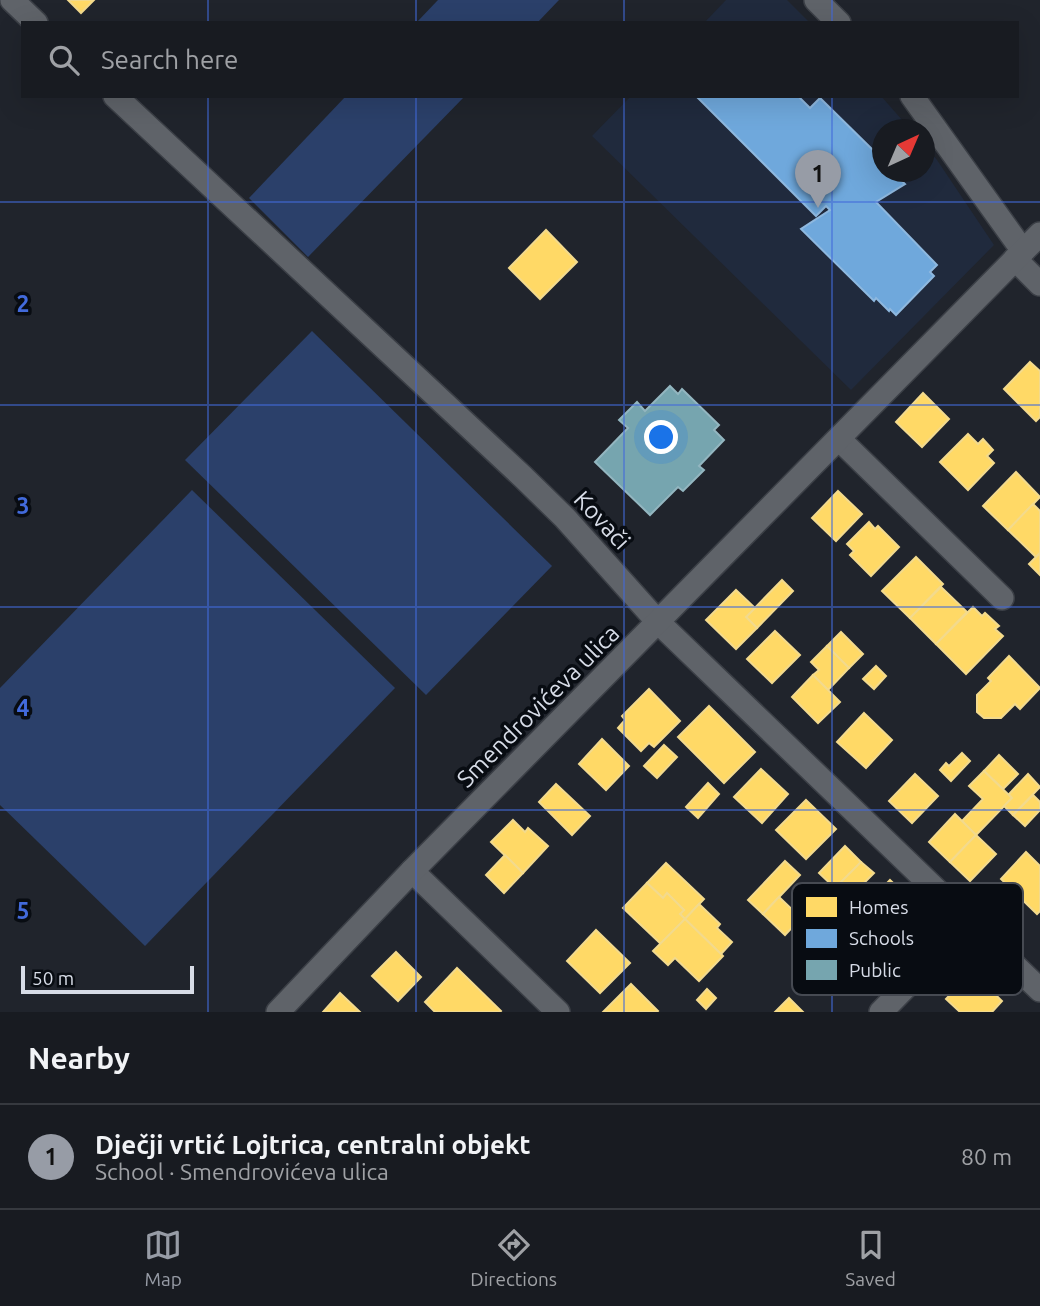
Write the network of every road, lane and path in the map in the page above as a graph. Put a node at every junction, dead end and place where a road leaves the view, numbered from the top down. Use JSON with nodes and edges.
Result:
{"nodes":[{"id":1,"x":816,"y":0,"type":"edge"},
{"id":2,"x":14,"y":1,"type":"edge"},
{"id":3,"x":34,"y":21,"type":"edge"},
{"id":4,"x":837,"y":21,"type":"edge"},
{"id":5,"x":117,"y":98,"type":"edge"},
{"id":6,"x":913,"y":98,"type":"edge"},
{"id":7,"x":1040,"y":234,"type":"edge"},
{"id":8,"x":1019,"y":255,"type":"junction"},
{"id":9,"x":1040,"y":284,"type":"edge"},
{"id":10,"x":839,"y":439,"type":"junction"},
{"id":11,"x":1002,"y":598,"type":"dead end"},
{"id":12,"x":658,"y":622,"type":"junction"},
{"id":13,"x":412,"y":872,"type":"junction"},
{"id":14,"x":930,"y":883,"type":"edge"},
{"id":15,"x":1023,"y":973,"type":"edge"},
{"id":16,"x":1040,"y":990,"type":"edge"},
{"id":17,"x":898,"y":995,"type":"edge"},
{"id":18,"x":278,"y":1012,"type":"edge"},
{"id":19,"x":558,"y":1012,"type":"edge"},
{"id":20,"x":881,"y":1012,"type":"edge"}],
"edges":[{"from":1,"to":4,"type":"street"},
{"from":2,"to":3,"type":"street"},
{"from":5,"to":12,"type":"street","name":"Kovači"},
{"from":6,"to":8,"type":"street"},
{"from":7,"to":8,"type":"street","name":"Smendrovićeva ulica"},
{"from":8,"to":9,"type":"street"},
{"from":8,"to":10,"type":"street","name":"Smendrovićeva ulica"},
{"from":10,"to":11,"type":"street"},
{"from":10,"to":12,"type":"street","name":"Smendrovićeva ulica"},
{"from":12,"to":13,"type":"street","name":"Smendrovićeva ulica"},
{"from":12,"to":14,"type":"street","name":"Kovači"},
{"from":13,"to":18,"type":"street","name":"Smendrovićeva ulica"},
{"from":13,"to":19,"type":"street"},
{"from":15,"to":16,"type":"street","name":"Kovači"},
{"from":17,"to":20,"type":"street"}]}
